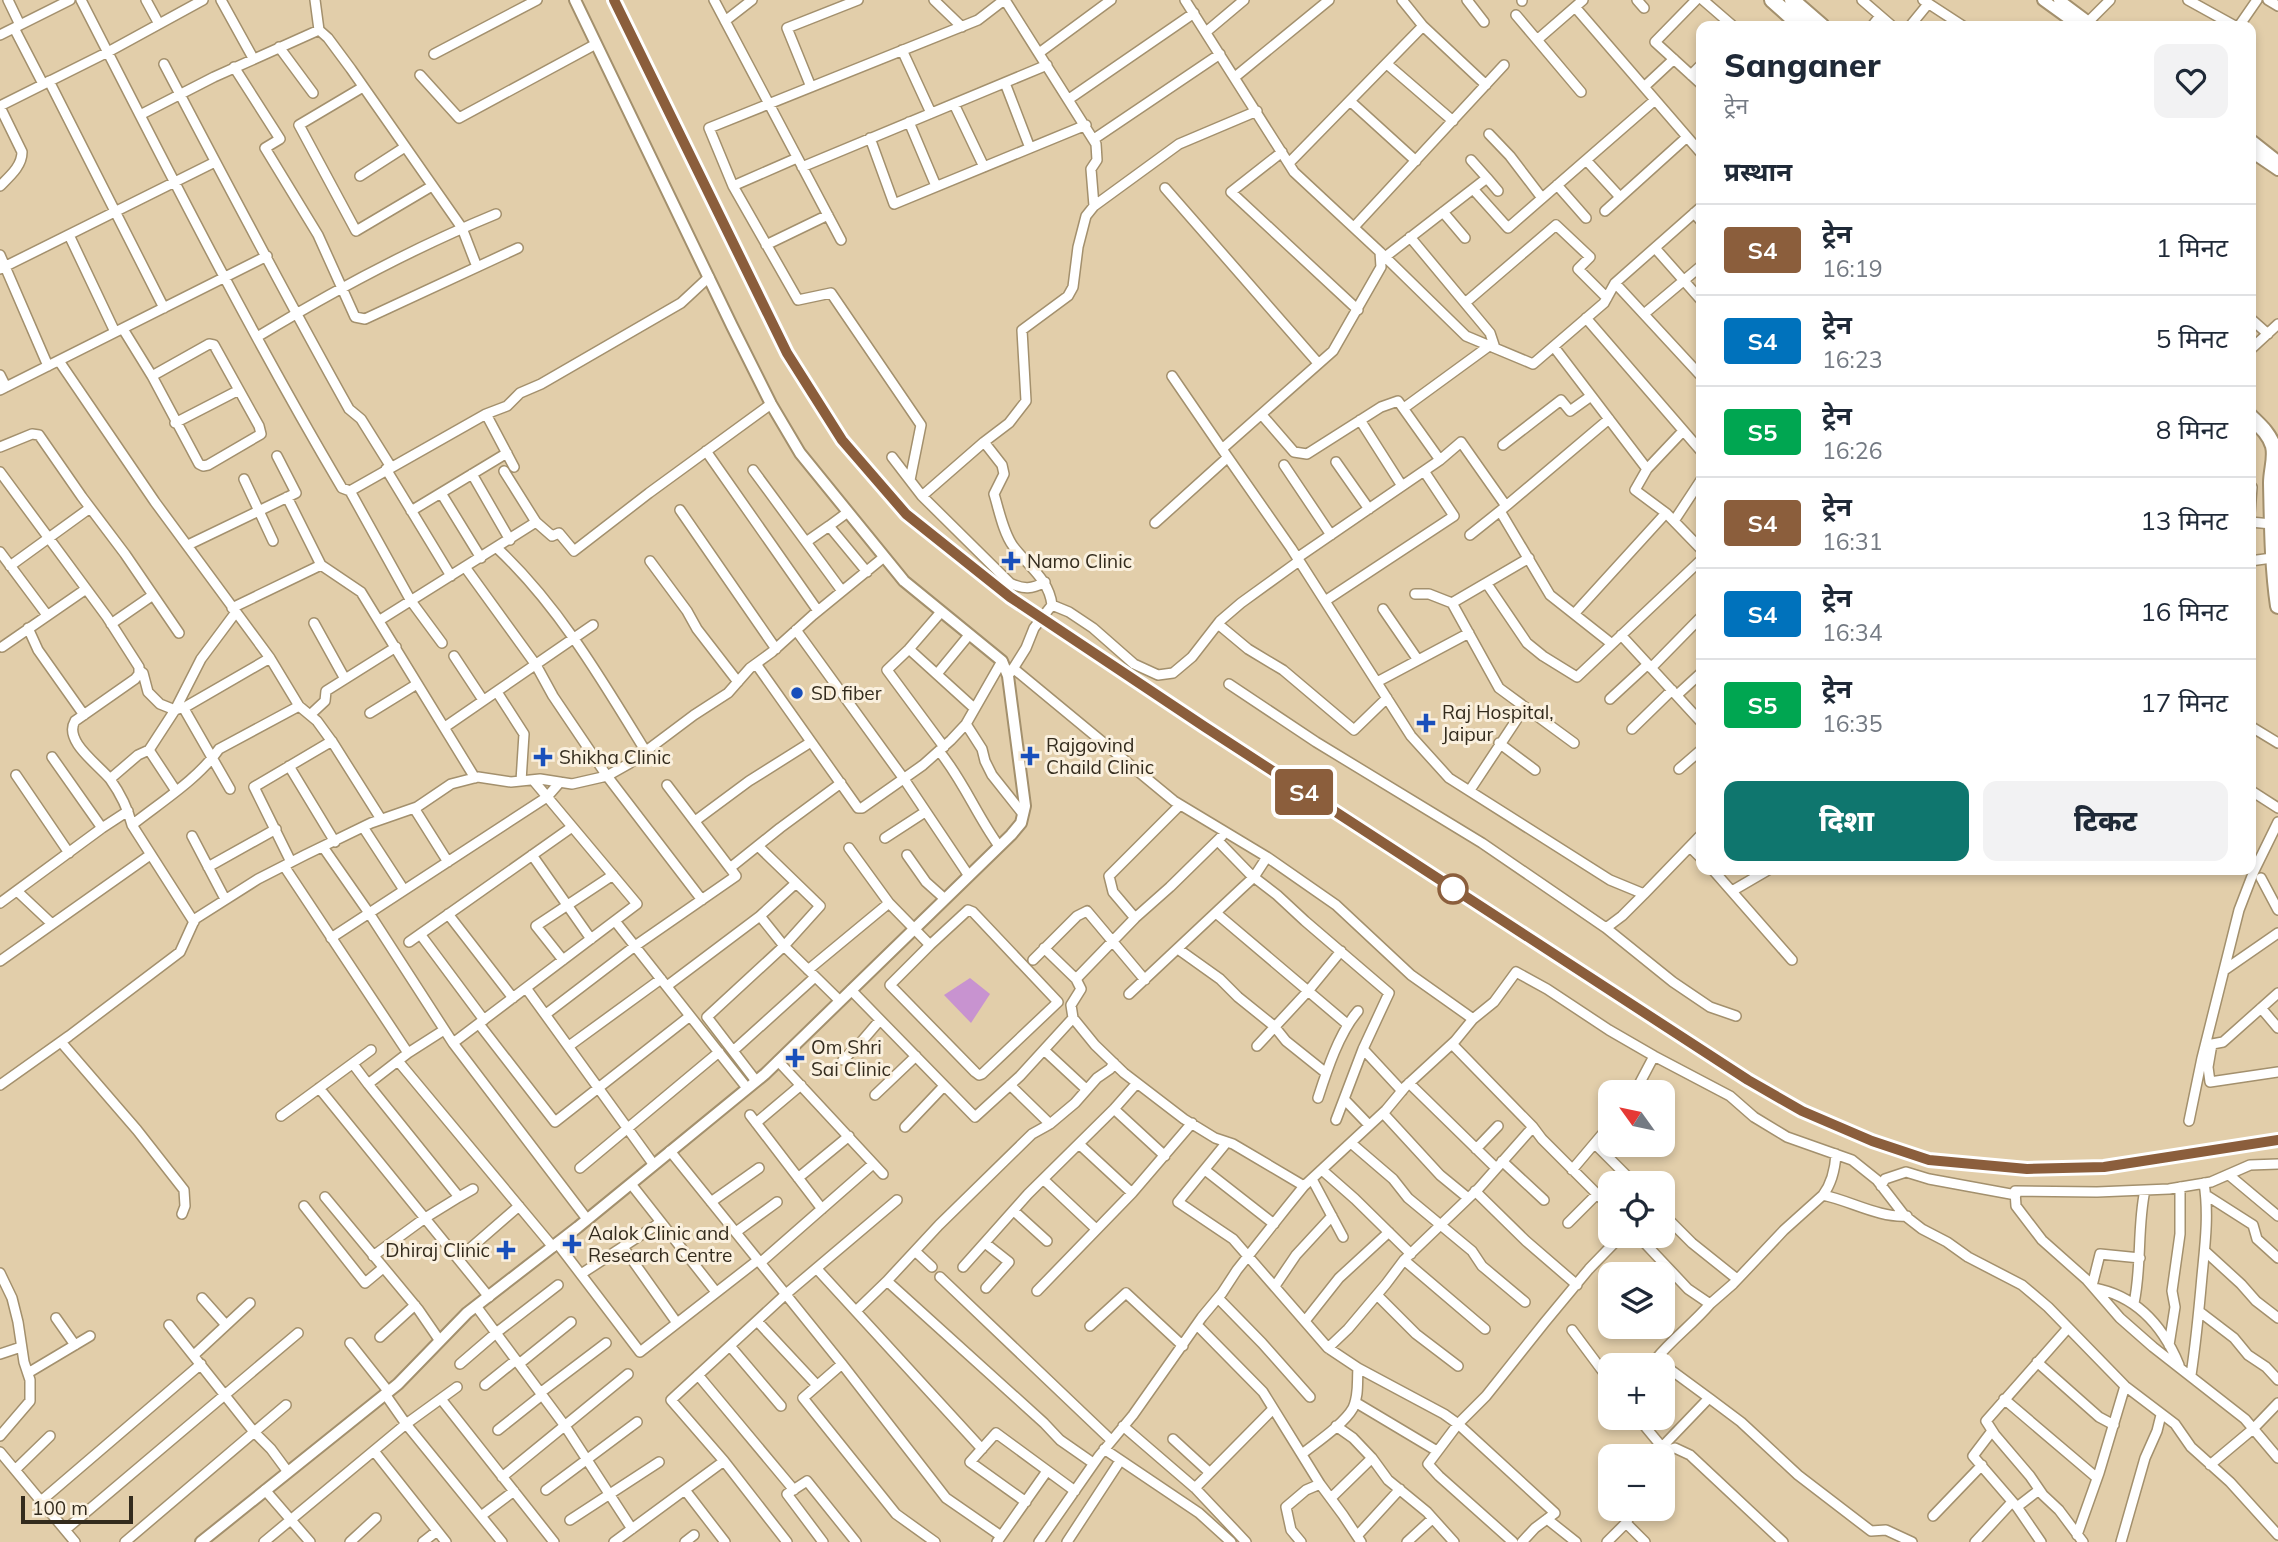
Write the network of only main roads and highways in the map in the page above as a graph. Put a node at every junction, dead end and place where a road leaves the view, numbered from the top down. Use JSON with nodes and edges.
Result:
{"nodes":[{"id":1,"x":1772,"y":0,"type":"edge"},
{"id":2,"x":1792,"y":0,"type":"edge"},
{"id":3,"x":1795,"y":21,"type":"edge"},
{"id":4,"x":1816,"y":21,"type":"edge"},
{"id":5,"x":2256,"y":422,"type":"edge"},
{"id":6,"x":2276,"y":455,"type":"edge"},
{"id":7,"x":2278,"y":606,"type":"edge"}],
"edges":[{"from":1,"to":3,"type":"main road"},
{"from":2,"to":4,"type":"main road"},
{"from":5,"to":6,"type":"main road"},
{"from":6,"to":7,"type":"main road"}]}
